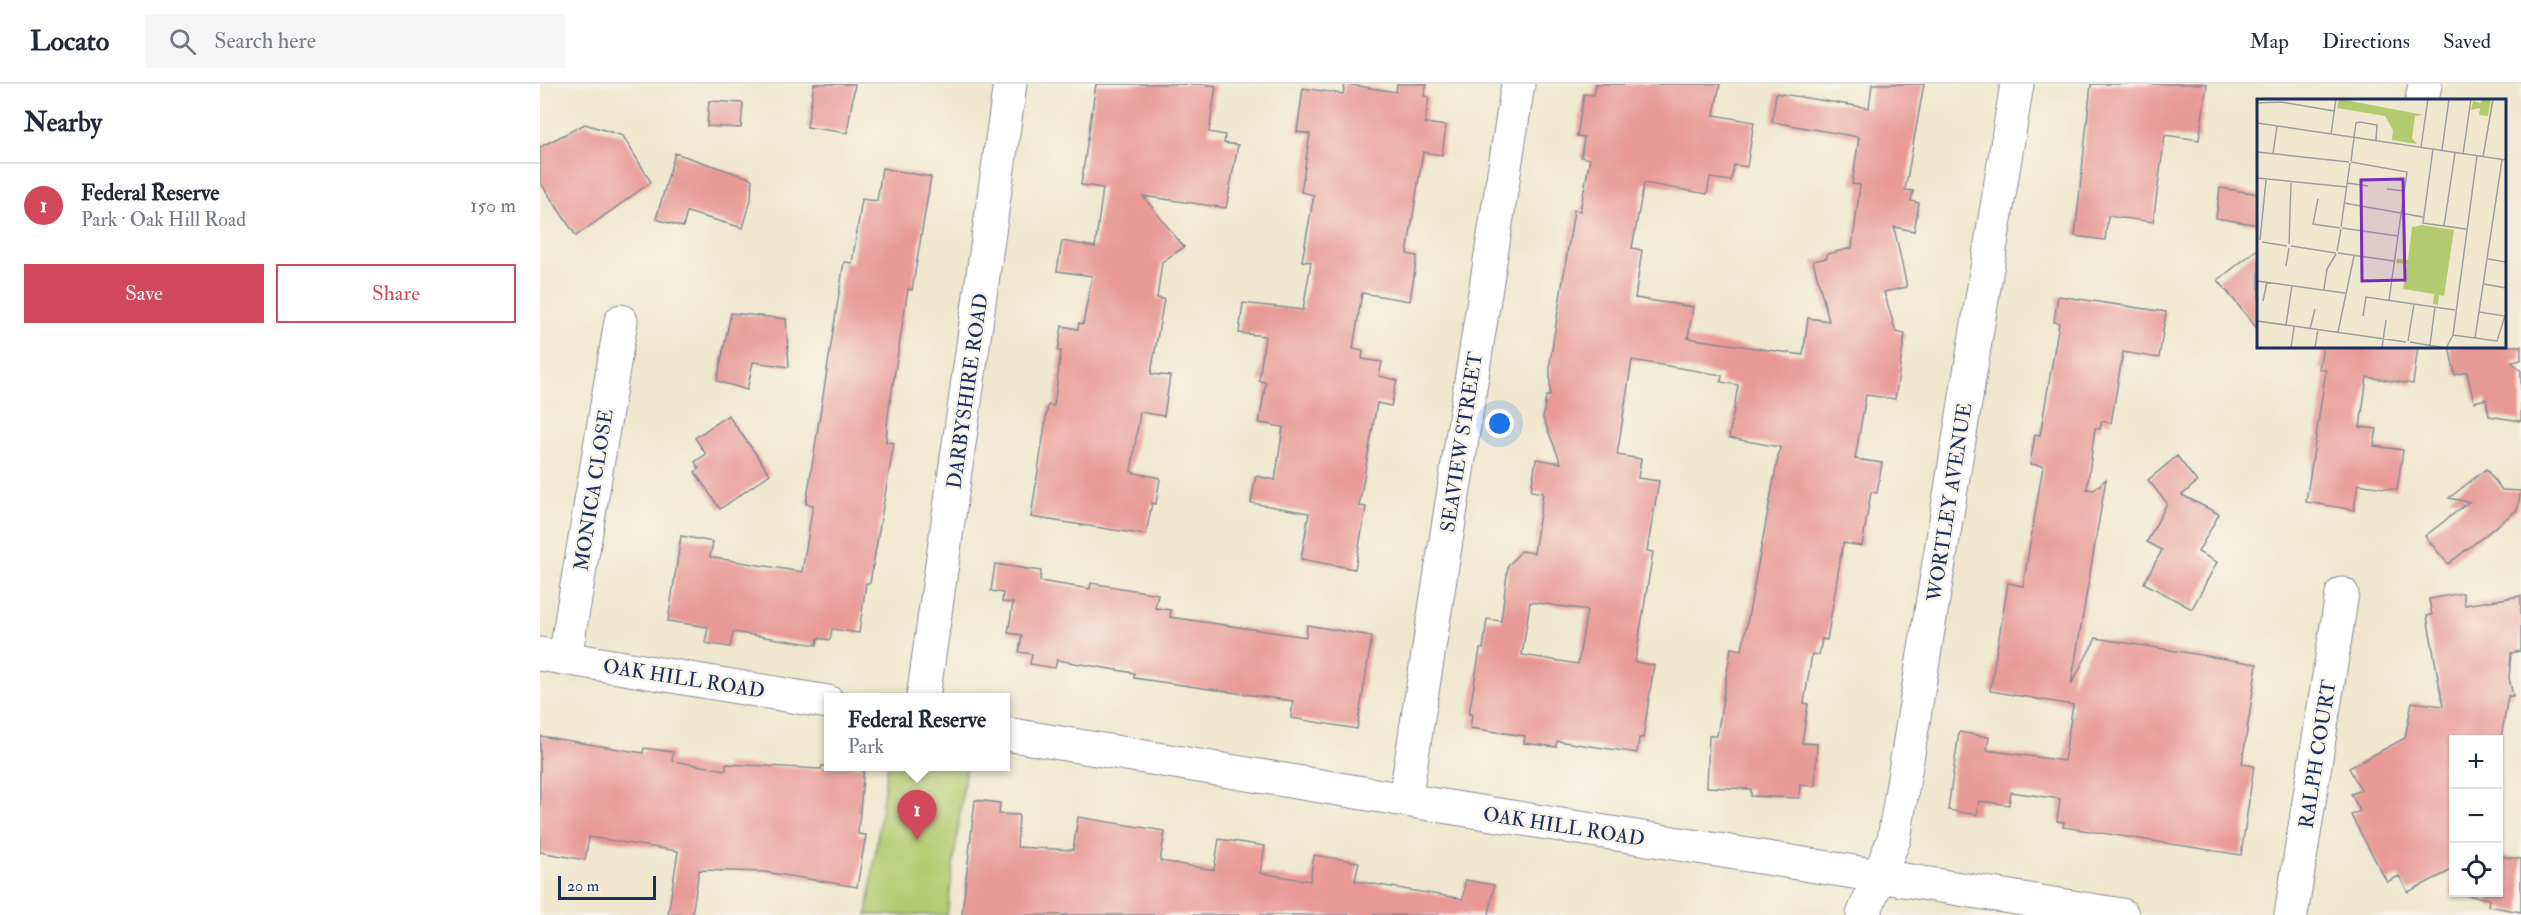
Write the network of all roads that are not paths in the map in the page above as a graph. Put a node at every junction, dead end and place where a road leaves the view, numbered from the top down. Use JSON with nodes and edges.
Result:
{"nodes":[{"id":1,"x":1010,"y":84,"type":"edge"},
{"id":2,"x":1518,"y":84,"type":"edge"},
{"id":3,"x":2017,"y":84,"type":"edge"},
{"id":4,"x":2425,"y":84,"type":"edge"},
{"id":5,"x":2422,"y":99,"type":"edge"},
{"id":6,"x":621,"y":321,"type":"dead end"},
{"id":7,"x":2342,"y":594,"type":"dead end"},
{"id":8,"x":553,"y":656,"type":"edge"},
{"id":9,"x":924,"y":693,"type":"edge"},
{"id":10,"x":824,"y":701,"type":"edge"},
{"id":11,"x":1010,"y":735,"type":"edge"},
{"id":12,"x":1405,"y":800,"type":"junction"},
{"id":13,"x":1880,"y":876,"type":"junction"},
{"id":14,"x":1863,"y":915,"type":"edge"},
{"id":15,"x":2122,"y":915,"type":"edge"},
{"id":16,"x":2291,"y":915,"type":"edge"}],
"edges":[{"from":1,"to":9,"type":"street","name":"DARBYSHIRE ROAD"},
{"from":2,"to":12,"type":"street","name":"SEAVIEW STREET"},
{"from":3,"to":13,"type":"street","name":"WORTLEY AVENUE"},
{"from":4,"to":5,"type":"street"},
{"from":6,"to":8,"type":"street","name":"MONICA CLOSE"},
{"from":7,"to":16,"type":"street","name":"RALPH COURT"},
{"from":8,"to":10,"type":"street","name":"OAK HILL ROAD"},
{"from":11,"to":12,"type":"street","name":"OAK HILL ROAD"},
{"from":12,"to":13,"type":"street","name":"OAK HILL ROAD"},
{"from":13,"to":14,"type":"street","name":"WORTLEY AVENUE"},
{"from":13,"to":15,"type":"street","name":"OAK HILL ROAD"}]}
